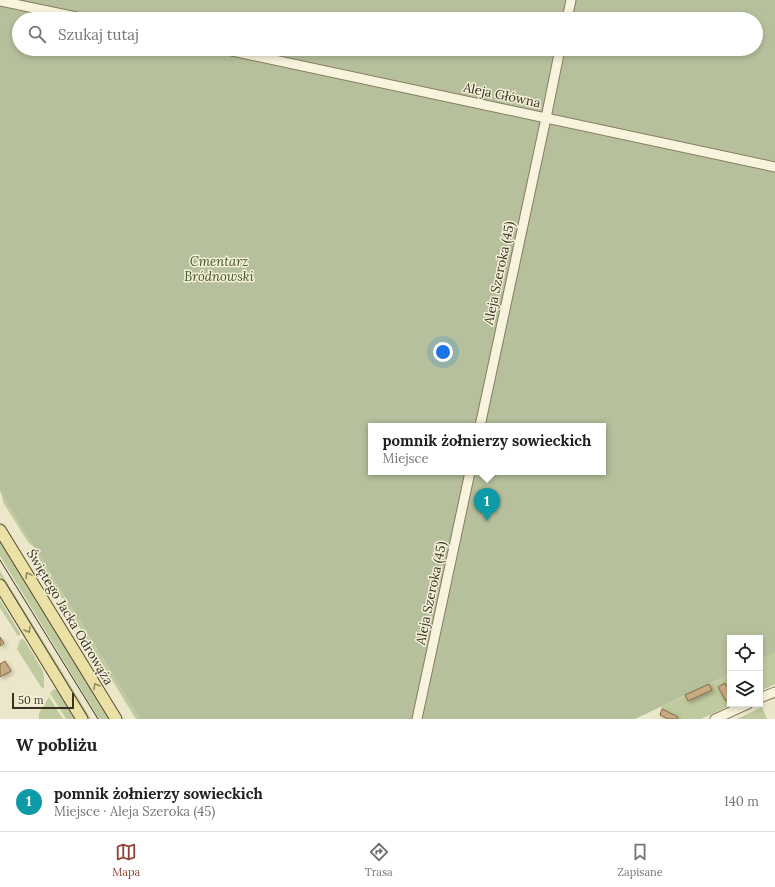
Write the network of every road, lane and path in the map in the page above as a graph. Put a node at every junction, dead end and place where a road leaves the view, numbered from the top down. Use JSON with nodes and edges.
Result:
{"nodes":[{"id":1,"x":571,"y":0,"type":"edge"},
{"id":2,"x":0,"y":1,"type":"edge"},
{"id":3,"x":53,"y":12,"type":"edge"},
{"id":4,"x":568,"y":12,"type":"edge"},
{"id":5,"x":253,"y":56,"type":"edge"},
{"id":6,"x":559,"y":56,"type":"edge"},
{"id":7,"x":545,"y":122,"type":"junction"},
{"id":8,"x":775,"y":167,"type":"edge"},
{"id":9,"x":481,"y":423,"type":"edge"},
{"id":10,"x":469,"y":475,"type":"edge"},
{"id":11,"x":0,"y":530,"type":"edge"},
{"id":12,"x":0,"y":585,"type":"edge"},
{"id":13,"x":775,"y":692,"type":"edge"},
{"id":14,"x":763,"y":697,"type":"edge"},
{"id":15,"x":741,"y":707,"type":"edge"},
{"id":16,"x":82,"y":719,"type":"edge"},
{"id":17,"x":116,"y":719,"type":"edge"},
{"id":18,"x":417,"y":719,"type":"edge"},
{"id":19,"x":715,"y":719,"type":"edge"}],
"edges":[{"from":1,"to":4,"type":"street"},
{"from":2,"to":3,"type":"street"},
{"from":5,"to":7,"type":"street","name":"Aleja Główna"},
{"from":6,"to":7,"type":"street","name":"Aleja Szeroka (45)"},
{"from":7,"to":8,"type":"street","name":"Aleja Główna"},
{"from":7,"to":9,"type":"street","name":"Aleja Szeroka (45)"},
{"from":10,"to":18,"type":"street","name":"Aleja Szeroka (45)"},
{"from":17,"to":11,"type":"main road","name":"Świętego Jacka Odrowąża","one_way":true},
{"from":12,"to":16,"type":"main road","one_way":true},
{"from":13,"to":14,"type":"street"},
{"from":15,"to":19,"type":"street"}]}
